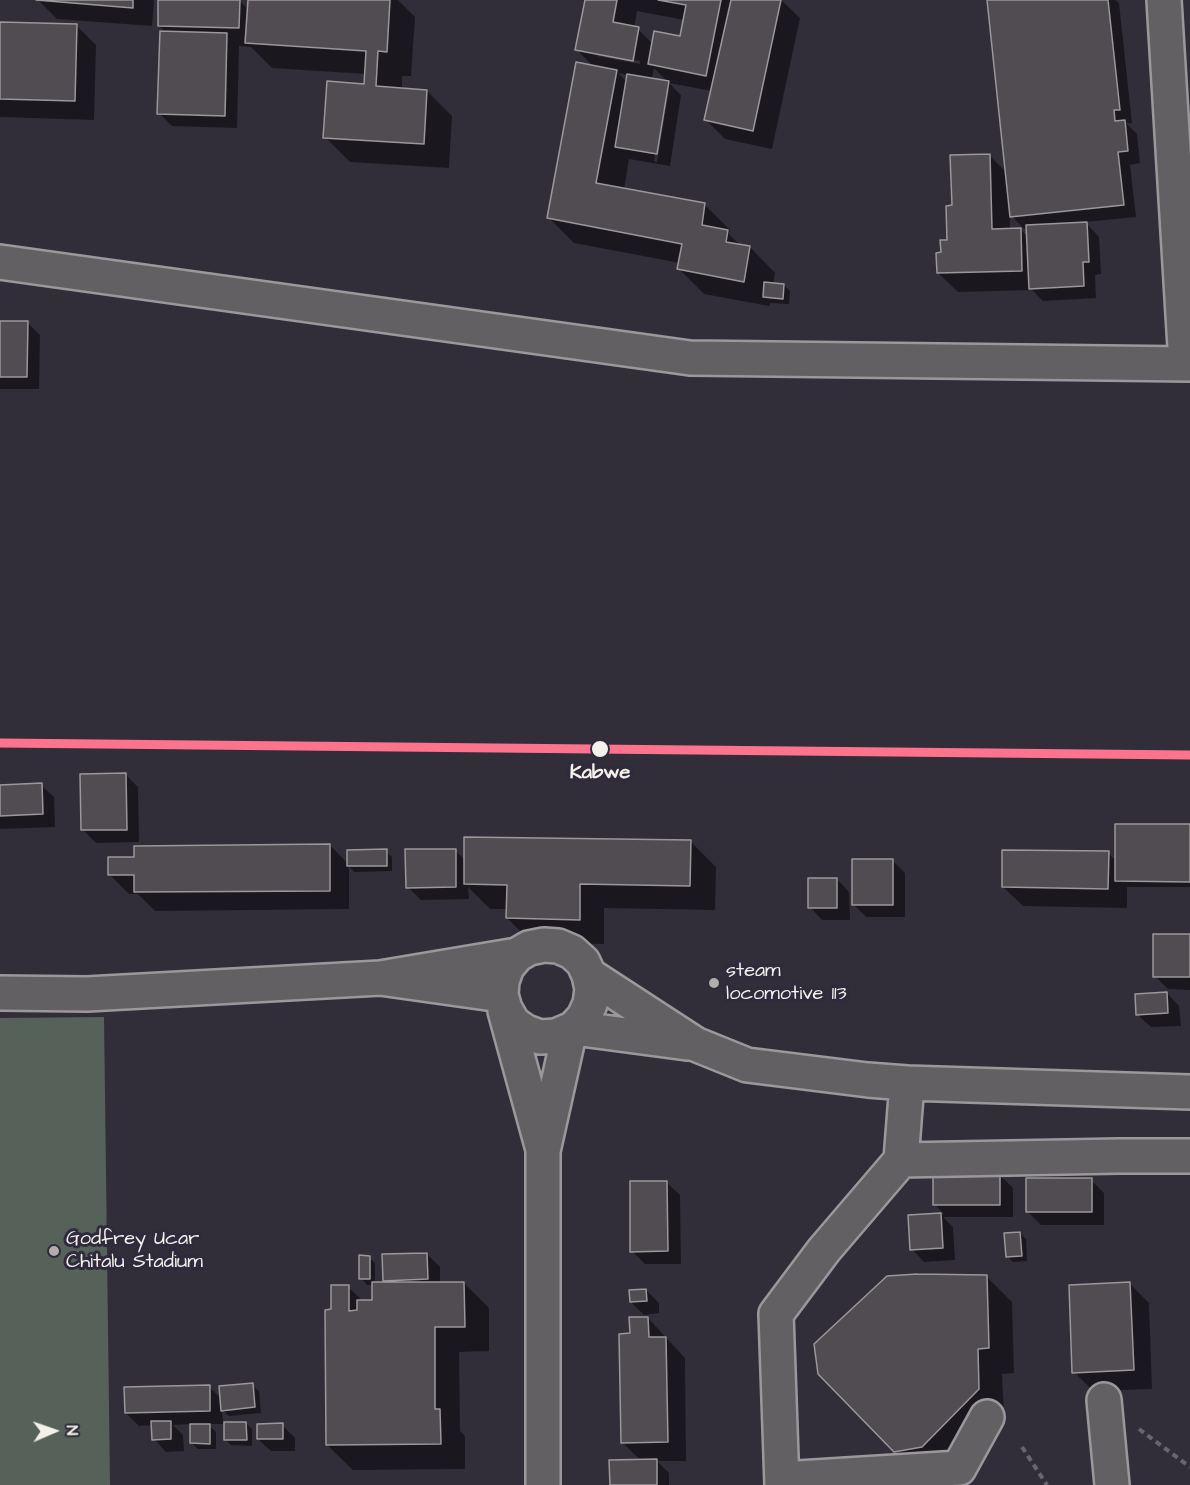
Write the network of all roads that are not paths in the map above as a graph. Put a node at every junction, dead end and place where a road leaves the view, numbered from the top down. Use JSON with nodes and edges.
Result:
{"nodes":[{"id":1,"x":1164,"y":0,"type":"edge"},
{"id":2,"x":0,"y":262,"type":"edge"},
{"id":3,"x":1188,"y":364,"type":"edge"},
{"id":4,"x":517,"y":956,"type":"junction"},
{"id":5,"x":589,"y":975,"type":"junction"},
{"id":6,"x":380,"y":978,"type":"junction"},
{"id":7,"x":0,"y":993,"type":"edge"},
{"id":8,"x":503,"y":1002,"type":"junction"},
{"id":9,"x":572,"y":1029,"type":"junction"},
{"id":10,"x":695,"y":1044,"type":"junction"},
{"id":11,"x":907,"y":1083,"type":"junction"},
{"id":12,"x":1190,"y":1092,"type":"edge"},
{"id":13,"x":543,"y":1151,"type":"junction"},
{"id":14,"x":1190,"y":1156,"type":"edge"},
{"id":15,"x":900,"y":1160,"type":"junction"},
{"id":16,"x":1104,"y":1400,"type":"road end"},
{"id":17,"x":987,"y":1417,"type":"dead end"},
{"id":18,"x":849,"y":1480,"type":"edge"},
{"id":19,"x":782,"y":1482,"type":"edge"},
{"id":20,"x":543,"y":1485,"type":"edge"},
{"id":21,"x":1112,"y":1485,"type":"edge"}],
"edges":[{"from":1,"to":3,"type":"street"},
{"from":2,"to":3,"type":"street"},
{"from":4,"to":5,"type":"street"},
{"from":4,"to":6,"type":"street"},
{"from":4,"to":8,"type":"street"},
{"from":5,"to":9,"type":"street"},
{"from":5,"to":10,"type":"street"},
{"from":6,"to":7,"type":"street"},
{"from":6,"to":8,"type":"street"},
{"from":8,"to":9,"type":"street"},
{"from":8,"to":13,"type":"street"},
{"from":9,"to":10,"type":"street"},
{"from":9,"to":13,"type":"street"},
{"from":10,"to":11,"type":"street"},
{"from":11,"to":12,"type":"street"},
{"from":11,"to":15,"type":"street"},
{"from":13,"to":20,"type":"street"},
{"from":14,"to":15,"type":"street"},
{"from":15,"to":19,"type":"street"},
{"from":16,"to":21,"type":"street"},
{"from":17,"to":18,"type":"street"},
{"from":18,"to":19,"type":"street"}]}
